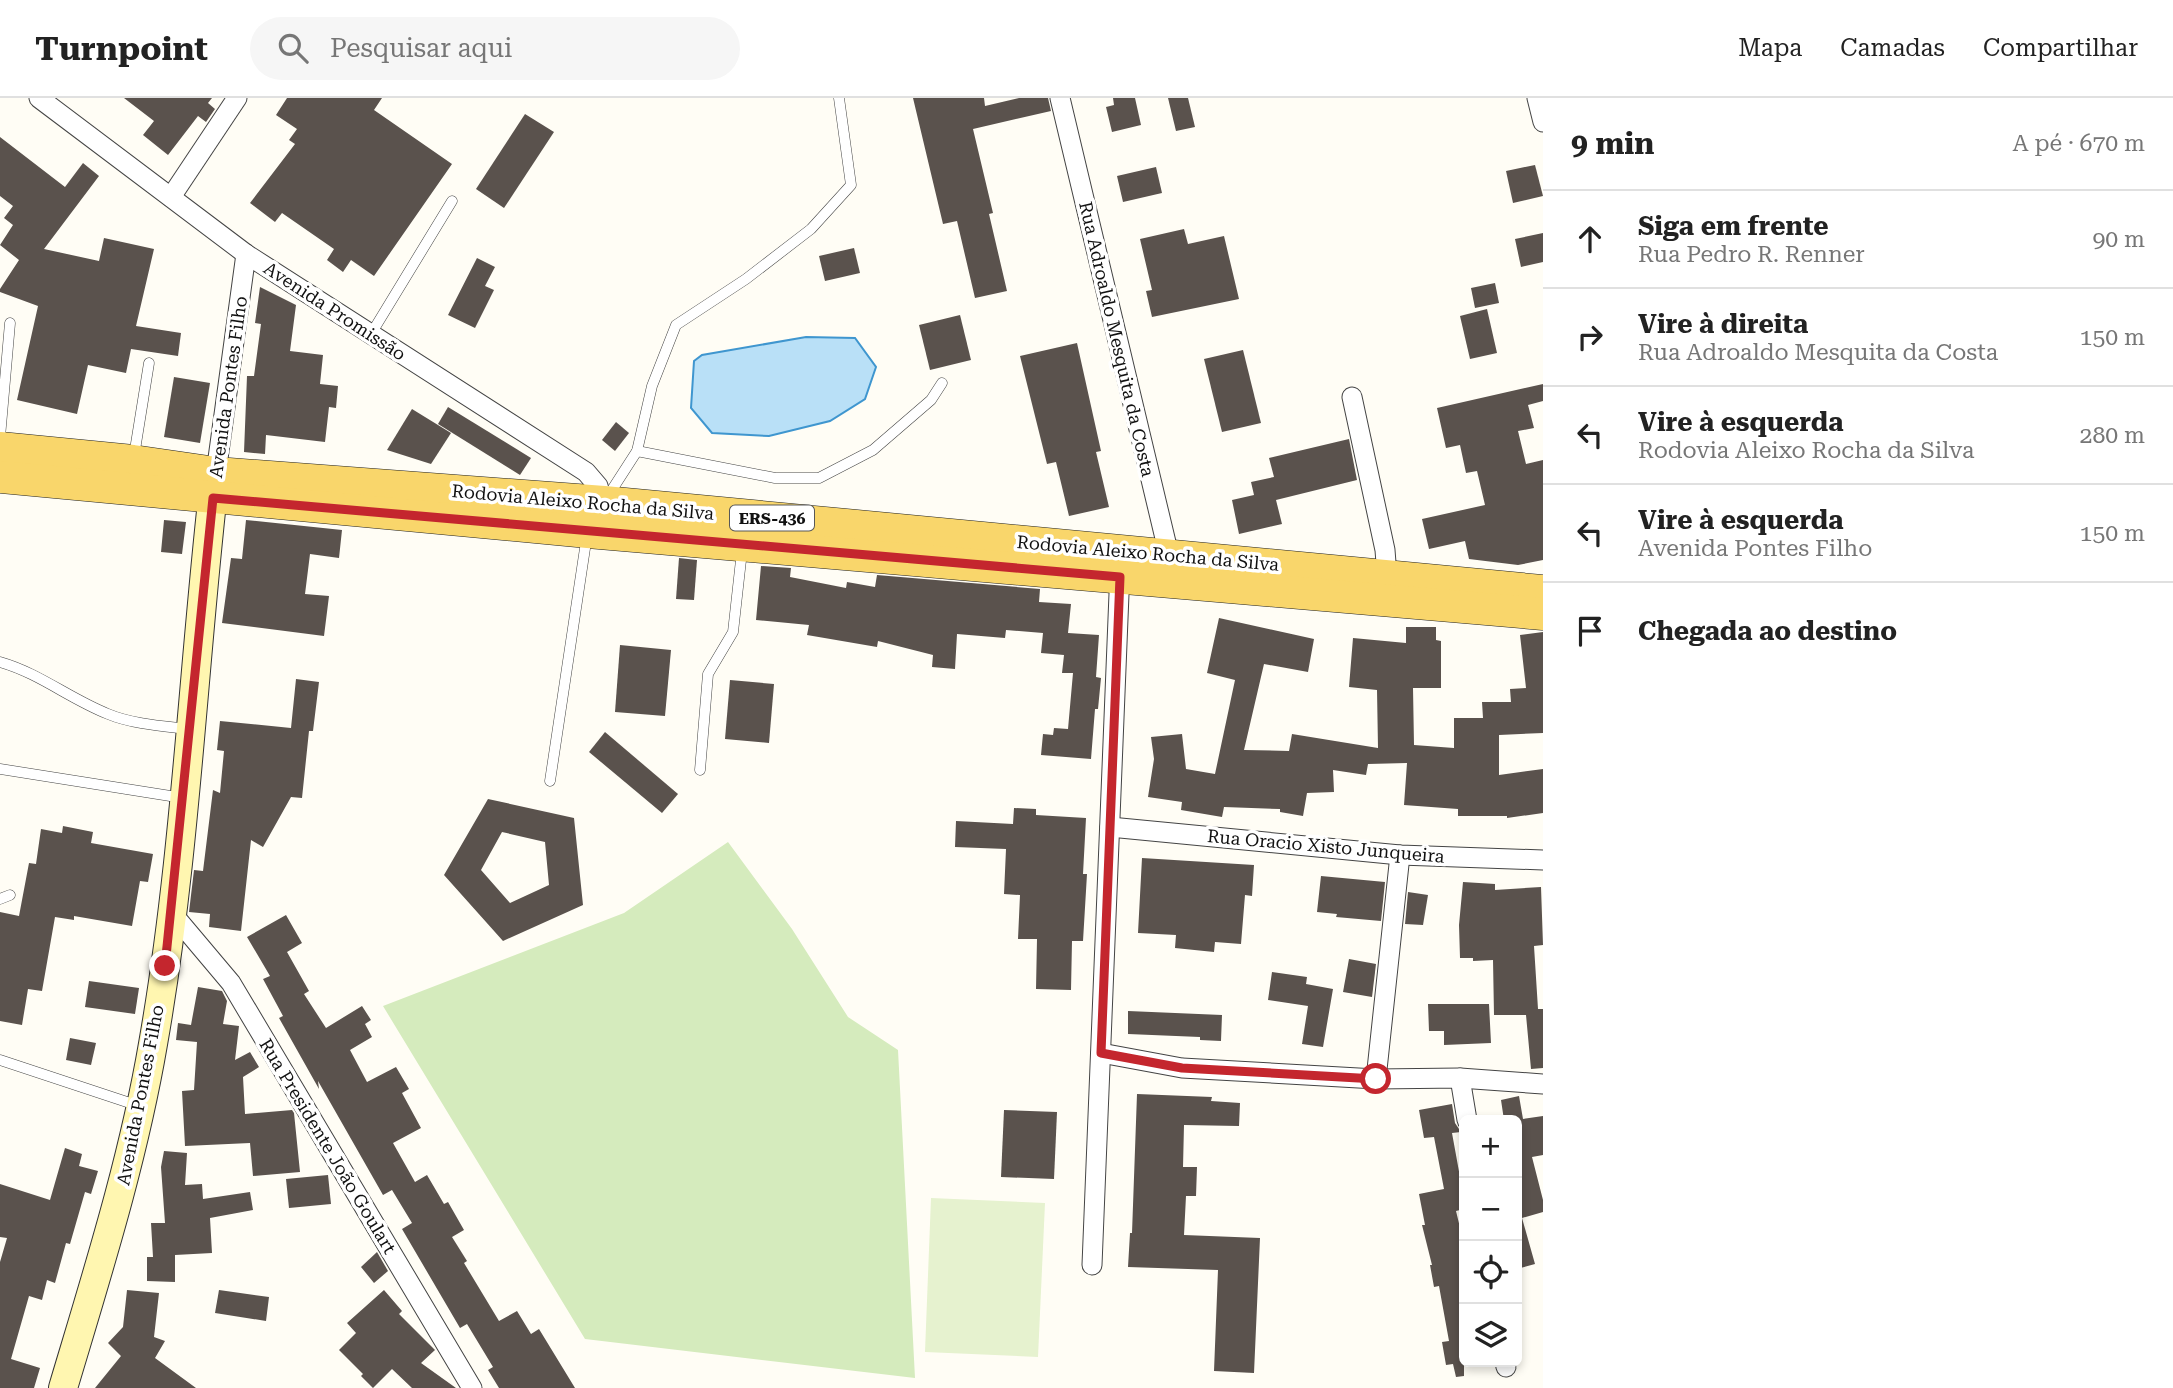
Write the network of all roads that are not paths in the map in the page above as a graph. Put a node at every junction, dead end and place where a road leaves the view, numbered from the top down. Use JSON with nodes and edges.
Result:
{"nodes":[{"id":1,"x":39,"y":98,"type":"edge"},
{"id":2,"x":237,"y":98,"type":"edge"},
{"id":3,"x":839,"y":98,"type":"edge"},
{"id":4,"x":1060,"y":98,"type":"edge"},
{"id":5,"x":1537,"y":98,"type":"edge"},
{"id":6,"x":1543,"y":122,"type":"edge"},
{"id":7,"x":171,"y":197,"type":"junction"},
{"id":8,"x":453,"y":201,"type":"dead end"},
{"id":9,"x":246,"y":254,"type":"junction"},
{"id":10,"x":10,"y":323,"type":"dead end"},
{"id":11,"x":372,"y":334,"type":"junction"},
{"id":12,"x":149,"y":363,"type":"dead end"},
{"id":13,"x":942,"y":383,"type":"dead end"},
{"id":14,"x":1352,"y":397,"type":"dead end"},
{"id":15,"x":0,"y":437,"type":"edge"},
{"id":16,"x":0,"y":448,"type":"edge"},
{"id":17,"x":637,"y":451,"type":"junction"},
{"id":18,"x":133,"y":461,"type":"junction"},
{"id":19,"x":0,"y":477,"type":"edge"},
{"id":20,"x":214,"y":486,"type":"junction"},
{"id":21,"x":604,"y":502,"type":"junction"},
{"id":22,"x":598,"y":533,"type":"junction"},
{"id":23,"x":743,"y":545,"type":"junction"},
{"id":24,"x":1120,"y":564,"type":"junction"},
{"id":25,"x":1169,"y":568,"type":"junction"},
{"id":26,"x":1387,"y":576,"type":"junction"},
{"id":27,"x":1543,"y":590,"type":"edge"},
{"id":28,"x":1543,"y":614,"type":"edge"},
{"id":29,"x":0,"y":662,"type":"edge"},
{"id":30,"x":190,"y":729,"type":"junction"},
{"id":31,"x":0,"y":769,"type":"edge"},
{"id":32,"x":700,"y":770,"type":"dead end"},
{"id":33,"x":550,"y":781,"type":"dead end"},
{"id":34,"x":183,"y":799,"type":"junction"},
{"id":35,"x":1110,"y":827,"type":"junction"},
{"id":36,"x":1400,"y":855,"type":"junction"},
{"id":37,"x":1543,"y":860,"type":"edge"},
{"id":38,"x":172,"y":913,"type":"junction"},
{"id":39,"x":1101,"y":1053,"type":"junction"},
{"id":40,"x":0,"y":1060,"type":"edge"},
{"id":41,"x":1460,"y":1078,"type":"junction"},
{"id":42,"x":1376,"y":1079,"type":"junction"},
{"id":43,"x":1543,"y":1084,"type":"edge"},
{"id":44,"x":140,"y":1107,"type":"junction"},
{"id":45,"x":1466,"y":1115,"type":"edge"},
{"id":46,"x":1092,"y":1265,"type":"dead end"},
{"id":47,"x":63,"y":1388,"type":"edge"},
{"id":48,"x":472,"y":1388,"type":"edge"}],
"edges":[{"from":1,"to":7,"type":"street","name":"Avenida Promissão"},
{"from":2,"to":7,"type":"street"},
{"from":3,"to":17,"type":"lane"},
{"from":4,"to":25,"type":"street","name":"Rua Adroaldo Mesquita da Costa"},
{"from":5,"to":6,"type":"street"},
{"from":7,"to":9,"type":"street","name":"Avenida Promissão"},
{"from":8,"to":11,"type":"lane"},
{"from":9,"to":11,"type":"street","name":"Avenida Promissão"},
{"from":9,"to":20,"type":"street","name":"Avenida Pontes Filho"},
{"from":10,"to":15,"type":"lane"},
{"from":11,"to":21,"type":"street","name":"Avenida Promissão"},
{"from":12,"to":18,"type":"lane"},
{"from":13,"to":17,"type":"lane"},
{"from":14,"to":26,"type":"street"},
{"from":16,"to":18,"type":"main road","name":"Rodovia Aleixo Rocha da Silva","number":"ERS-436"},
{"from":17,"to":21,"type":"lane"},
{"from":18,"to":20,"type":"main road","name":"Rodovia Aleixo Rocha da Silva","number":"ERS-436"},
{"from":19,"to":20,"type":"main road","name":"Rodovia Aleixo Rocha da Silva","number":"ERS-436"},
{"from":20,"to":21,"type":"main road","name":"Rodovia Aleixo Rocha da Silva","number":"ERS-436"},
{"from":20,"to":22,"type":"main road","name":"Rodovia Aleixo Rocha da Silva","number":"ERS-436"},
{"from":20,"to":30,"type":"street","name":"Avenida Pontes Filho"},
{"from":21,"to":22,"type":"street","name":"Avenida Promissão"},
{"from":21,"to":24,"type":"main road","name":"Rodovia Aleixo Rocha da Silva","number":"ERS-436"},
{"from":22,"to":23,"type":"main road","name":"Rodovia Aleixo Rocha da Silva","number":"ERS-436"},
{"from":22,"to":33,"type":"lane"},
{"from":23,"to":24,"type":"main road","name":"Rodovia Aleixo Rocha da Silva","number":"ERS-436"},
{"from":23,"to":32,"type":"lane"},
{"from":24,"to":25,"type":"main road","name":"Rodovia Aleixo Rocha da Silva","number":"ERS-436"},
{"from":24,"to":35,"type":"street"},
{"from":25,"to":26,"type":"main road","name":"Rodovia Aleixo Rocha da Silva","number":"ERS-436"},
{"from":25,"to":28,"type":"main road","name":"Rodovia Aleixo Rocha da Silva","number":"ERS-436"},
{"from":26,"to":27,"type":"main road","name":"Rodovia Aleixo Rocha da Silva","number":"ERS-436"},
{"from":29,"to":30,"type":"lane"},
{"from":30,"to":34,"type":"street","name":"Avenida Pontes Filho"},
{"from":31,"to":34,"type":"lane"},
{"from":34,"to":38,"type":"street","name":"Avenida Pontes Filho"},
{"from":35,"to":36,"type":"street","name":"Rua Oracio Xisto Junqueira"},
{"from":35,"to":39,"type":"street"},
{"from":36,"to":37,"type":"street","name":"Rua Oracio Xisto Junqueira"},
{"from":36,"to":42,"type":"street"},
{"from":38,"to":44,"type":"street","name":"Avenida Pontes Filho"},
{"from":38,"to":48,"type":"street","name":"Rua Presidente João Goulart"},
{"from":39,"to":42,"type":"street"},
{"from":39,"to":46,"type":"street"},
{"from":40,"to":44,"type":"lane"},
{"from":41,"to":42,"type":"street"},
{"from":41,"to":43,"type":"street"},
{"from":41,"to":45,"type":"street"},
{"from":44,"to":47,"type":"street","name":"Avenida Pontes Filho"}]}
